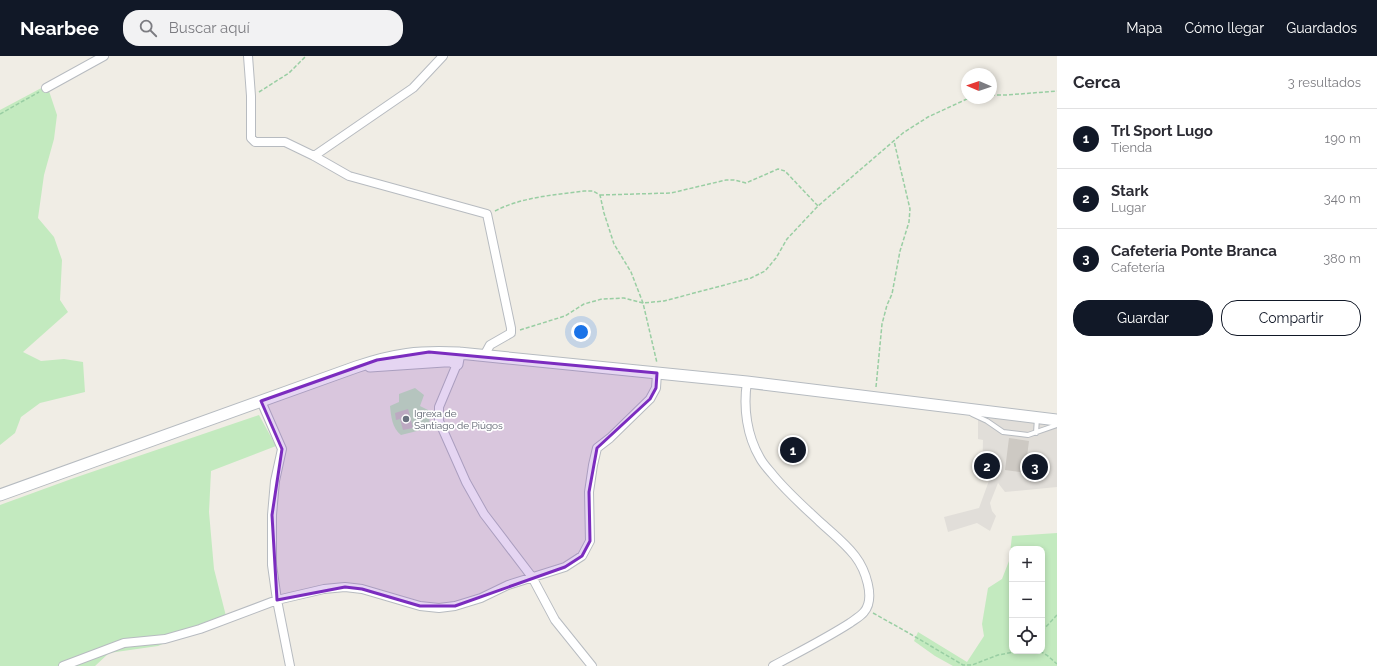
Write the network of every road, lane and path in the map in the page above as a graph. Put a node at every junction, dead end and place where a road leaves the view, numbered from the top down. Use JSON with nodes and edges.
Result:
{"nodes":[{"id":1,"x":104,"y":56,"type":"edge"},
{"id":2,"x":248,"y":56,"type":"edge"},
{"id":3,"x":306,"y":56,"type":"edge"},
{"id":4,"x":443,"y":56,"type":"edge"},
{"id":5,"x":46,"y":88,"type":"joint"},
{"id":6,"x":1057,"y":90,"type":"edge"},
{"id":7,"x":251,"y":95,"type":"junction"},
{"id":8,"x":997,"y":95,"type":"edge"},
{"id":9,"x":961,"y":102,"type":"edge"},
{"id":10,"x":0,"y":114,"type":"edge"},
{"id":11,"x":894,"y":141,"type":"junction"},
{"id":12,"x":314,"y":156,"type":"junction"},
{"id":13,"x":600,"y":195,"type":"junction"},
{"id":14,"x":818,"y":206,"type":"junction"},
{"id":15,"x":487,"y":214,"type":"junction"},
{"id":16,"x":642,"y":303,"type":"junction"},
{"id":17,"x":510,"y":333,"type":"junction"},
{"id":18,"x":484,"y":356,"type":"junction"},
{"id":19,"x":458,"y":359,"type":"junction"},
{"id":20,"x":657,"y":373,"type":"junction"},
{"id":21,"x":747,"y":382,"type":"junction"},
{"id":22,"x":875,"y":397,"type":"junction"},
{"id":23,"x":261,"y":401,"type":"junction"},
{"id":24,"x":958,"y":408,"type":"junction"},
{"id":25,"x":1037,"y":417,"type":"junction"},
{"id":26,"x":1057,"y":420,"type":"edge"},
{"id":27,"x":1057,"y":425,"type":"edge"},
{"id":28,"x":1036,"y":433,"type":"junction"},
{"id":29,"x":0,"y":495,"type":"edge"},
{"id":30,"x":532,"y":577,"type":"junction"},
{"id":31,"x":277,"y":600,"type":"junction"},
{"id":32,"x":866,"y":610,"type":"junction"},
{"id":33,"x":1057,"y":615,"type":"edge"},
{"id":34,"x":1045,"y":629,"type":"edge"},
{"id":35,"x":1009,"y":653,"type":"edge"},
{"id":36,"x":1045,"y":654,"type":"edge"},
{"id":37,"x":1057,"y":664,"type":"edge"},
{"id":38,"x":63,"y":666,"type":"edge"},
{"id":39,"x":290,"y":666,"type":"edge"},
{"id":40,"x":592,"y":666,"type":"edge"},
{"id":41,"x":773,"y":666,"type":"edge"}],
"edges":[{"from":1,"to":5,"type":"street"},
{"from":2,"to":7,"type":"street"},
{"from":3,"to":7,"type":"path"},
{"from":4,"to":12,"type":"street"},
{"from":5,"to":10,"type":"path"},
{"from":6,"to":8,"type":"path"},
{"from":7,"to":12,"type":"street"},
{"from":9,"to":11,"type":"path"},
{"from":11,"to":14,"type":"path"},
{"from":11,"to":22,"type":"path"},
{"from":12,"to":15,"type":"street"},
{"from":13,"to":14,"type":"path"},
{"from":13,"to":15,"type":"path"},
{"from":13,"to":16,"type":"path"},
{"from":14,"to":16,"type":"path"},
{"from":15,"to":17,"type":"street"},
{"from":16,"to":17,"type":"path"},
{"from":16,"to":20,"type":"path"},
{"from":17,"to":18,"type":"street"},
{"from":18,"to":19,"type":"main road"},
{"from":18,"to":20,"type":"main road"},
{"from":19,"to":23,"type":"main road"},
{"from":19,"to":30,"type":"street"},
{"from":20,"to":21,"type":"main road"},
{"from":20,"to":30,"type":"street"},
{"from":21,"to":22,"type":"main road"},
{"from":21,"to":32,"type":"street"},
{"from":22,"to":24,"type":"main road"},
{"from":23,"to":29,"type":"main road"},
{"from":23,"to":31,"type":"street"},
{"from":24,"to":25,"type":"main road"},
{"from":24,"to":28,"type":"lane"},
{"from":25,"to":26,"type":"main road"},
{"from":25,"to":28,"type":"lane"},
{"from":27,"to":28,"type":"lane"},
{"from":30,"to":31,"type":"street"},
{"from":30,"to":40,"type":"street"},
{"from":31,"to":38,"type":"street"},
{"from":31,"to":39,"type":"street"},
{"from":32,"to":35,"type":"path"},
{"from":32,"to":41,"type":"street"},
{"from":33,"to":34,"type":"path"},
{"from":36,"to":37,"type":"path"}]}
